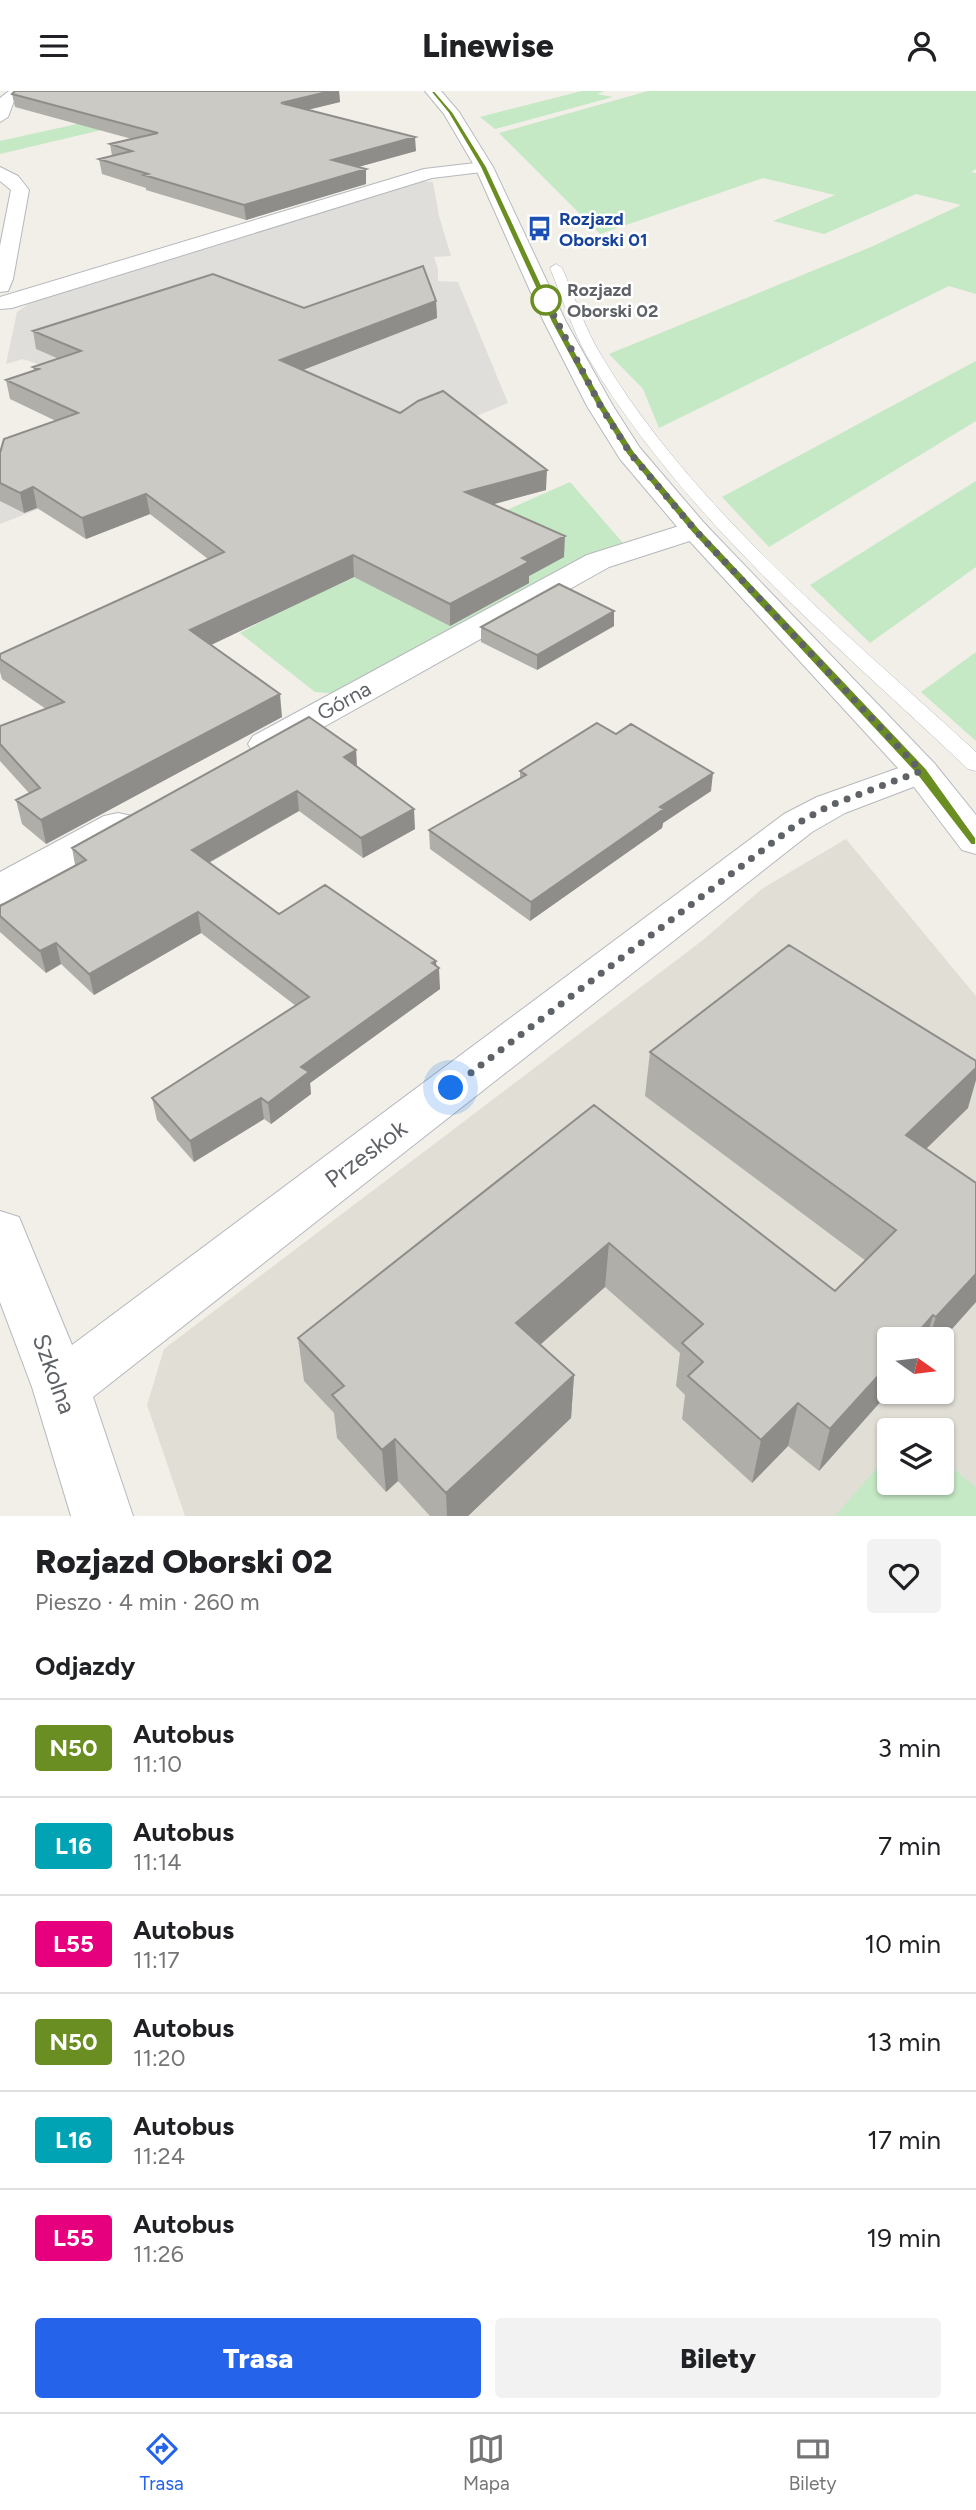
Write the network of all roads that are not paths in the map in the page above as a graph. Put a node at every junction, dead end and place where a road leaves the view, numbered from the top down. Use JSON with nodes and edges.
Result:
{"nodes":[{"id":1,"x":20,"y":91,"type":"edge"},
{"id":2,"x":433,"y":91,"type":"edge"},
{"id":3,"x":0,"y":117,"type":"edge"},
{"id":4,"x":484,"y":167,"type":"junction"},
{"id":5,"x":0,"y":172,"type":"edge"},
{"id":6,"x":556,"y":268,"type":"dead end"},
{"id":7,"x":1,"y":300,"type":"edge"},
{"id":8,"x":695,"y":530,"type":"junction"},
{"id":9,"x":232,"y":762,"type":"edge"},
{"id":10,"x":976,"y":764,"type":"edge"},
{"id":11,"x":921,"y":771,"type":"junction"},
{"id":12,"x":146,"y":809,"type":"edge"},
{"id":13,"x":976,"y":841,"type":"edge"},
{"id":14,"x":0,"y":890,"type":"edge"},
{"id":15,"x":0,"y":1234,"type":"edge"},
{"id":16,"x":61,"y":1387,"type":"junction"},
{"id":17,"x":102,"y":1516,"type":"edge"}],
"edges":[{"from":1,"to":3,"type":"street"},
{"from":2,"to":4,"type":"street"},
{"from":4,"to":7,"type":"street"},
{"from":4,"to":8,"type":"street"},
{"from":5,"to":7,"type":"street"},
{"from":6,"to":10,"type":"lane"},
{"from":8,"to":9,"type":"street","name":"Górna"},
{"from":8,"to":11,"type":"street"},
{"from":11,"to":13,"type":"street"},
{"from":11,"to":16,"type":"street","name":"Przeskok"},
{"from":12,"to":14,"type":"street"},
{"from":15,"to":16,"type":"street","name":"Szkolna"},
{"from":16,"to":17,"type":"street","name":"Szkolna"}]}
